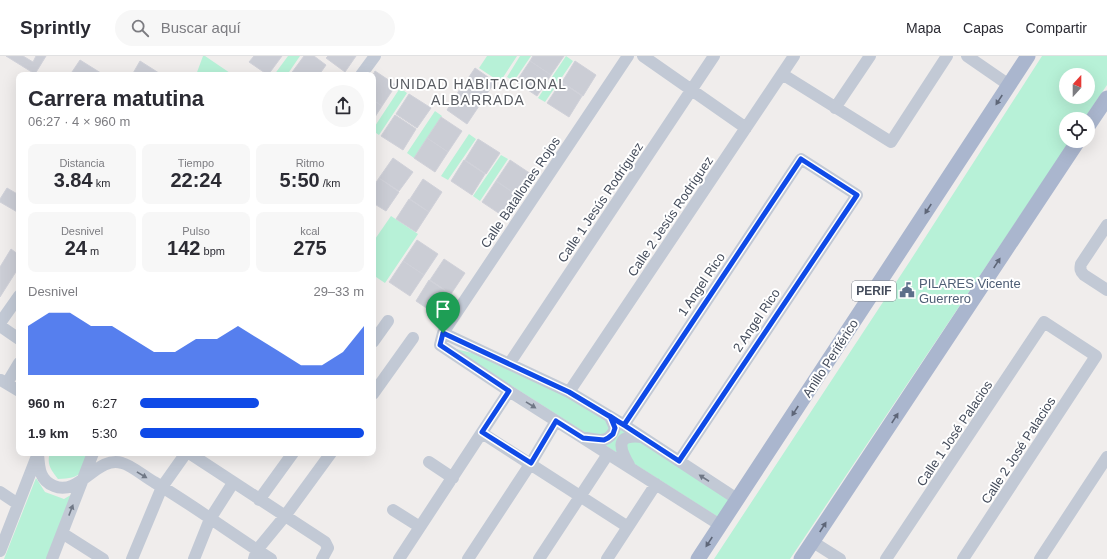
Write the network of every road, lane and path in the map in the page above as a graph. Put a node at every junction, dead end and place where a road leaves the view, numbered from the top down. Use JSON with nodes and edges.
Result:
{"nodes":[{"id":1,"x":375,"y":56,"type":"edge"},
{"id":2,"x":628,"y":56,"type":"edge"},
{"id":3,"x":643,"y":56,"type":"edge"},
{"id":4,"x":714,"y":56,"type":"edge"},
{"id":5,"x":794,"y":56,"type":"edge"},
{"id":6,"x":870,"y":56,"type":"edge"},
{"id":7,"x":946,"y":56,"type":"edge"},
{"id":8,"x":967,"y":56,"type":"edge"},
{"id":9,"x":1028,"y":56,"type":"edge"},
{"id":10,"x":363,"y":72,"type":"edge"},
{"id":11,"x":782,"y":74,"type":"junction"},
{"id":12,"x":1009,"y":85,"type":"junction"},
{"id":13,"x":692,"y":90,"type":"junction"},
{"id":14,"x":1107,"y":98,"type":"edge"},
{"id":15,"x":835,"y":108,"type":"junction"},
{"id":16,"x":1095,"y":116,"type":"edge"},
{"id":17,"x":746,"y":128,"type":"junction"},
{"id":18,"x":1073,"y":148,"type":"edge"},
{"id":19,"x":801,"y":159,"type":"joint"},
{"id":20,"x":1107,"y":225,"type":"edge"},
{"id":21,"x":1107,"y":290,"type":"edge"},
{"id":22,"x":16,"y":301,"type":"edge"},
{"id":23,"x":388,"y":321,"type":"dead end"},
{"id":24,"x":0,"y":325,"type":"edge"},
{"id":25,"x":16,"y":337,"type":"edge"},
{"id":26,"x":376,"y":338,"type":"edge"},
{"id":27,"x":413,"y":338,"type":"dead end"},
{"id":28,"x":442,"y":339,"type":"junction"},
{"id":29,"x":1096,"y":356,"type":"joint"},
{"id":30,"x":510,"y":364,"type":"junction"},
{"id":31,"x":16,"y":366,"type":"edge"},
{"id":32,"x":3,"y":381,"type":"edge"},
{"id":33,"x":16,"y":389,"type":"edge"},
{"id":34,"x":376,"y":390,"type":"edge"},
{"id":35,"x":509,"y":391,"type":"junction"},
{"id":36,"x":569,"y":392,"type":"junction"},
{"id":37,"x":610,"y":416,"type":"junction"},
{"id":38,"x":556,"y":421,"type":"junction"},
{"id":39,"x":624,"y":425,"type":"junction"},
{"id":40,"x":482,"y":432,"type":"junction"},
{"id":41,"x":642,"y":437,"type":"junction"},
{"id":42,"x":583,"y":438,"type":"junction"},
{"id":43,"x":608,"y":454,"type":"junction"},
{"id":44,"x":37,"y":456,"type":"edge"},
{"id":45,"x":38,"y":456,"type":"edge"},
{"id":46,"x":92,"y":456,"type":"edge"},
{"id":47,"x":184,"y":456,"type":"edge"},
{"id":48,"x":194,"y":456,"type":"edge"},
{"id":49,"x":291,"y":456,"type":"edge"},
{"id":50,"x":329,"y":456,"type":"edge"},
{"id":51,"x":1107,"y":457,"type":"edge"},
{"id":52,"x":679,"y":461,"type":"junction"},
{"id":53,"x":429,"y":462,"type":"dead end"},
{"id":54,"x":531,"y":463,"type":"junction"},
{"id":55,"x":630,"y":467,"type":"junction"},
{"id":56,"x":453,"y":478,"type":"junction"},
{"id":57,"x":83,"y":479,"type":"junction"},
{"id":58,"x":233,"y":483,"type":"junction"},
{"id":59,"x":656,"y":484,"type":"junction"},
{"id":60,"x":162,"y":487,"type":"junction"},
{"id":61,"x":0,"y":492,"type":"edge"},
{"id":62,"x":581,"y":496,"type":"junction"},
{"id":63,"x":737,"y":499,"type":"junction"},
{"id":64,"x":259,"y":500,"type":"junction"},
{"id":65,"x":18,"y":504,"type":"junction"},
{"id":66,"x":393,"y":510,"type":"dead end"},
{"id":67,"x":285,"y":516,"type":"junction"},
{"id":68,"x":210,"y":519,"type":"junction"},
{"id":69,"x":720,"y":525,"type":"junction"},
{"id":70,"x":420,"y":527,"type":"junction"},
{"id":71,"x":628,"y":527,"type":"junction"},
{"id":72,"x":62,"y":533,"type":"junction"},
{"id":73,"x":813,"y":542,"type":"junction"},
{"id":74,"x":0,"y":551,"type":"edge"},
{"id":75,"x":256,"y":555,"type":"edge"},
{"id":76,"x":52,"y":559,"type":"edge"},
{"id":77,"x":103,"y":559,"type":"edge"},
{"id":78,"x":132,"y":559,"type":"edge"},
{"id":79,"x":194,"y":559,"type":"edge"},
{"id":80,"x":271,"y":559,"type":"edge"},
{"id":81,"x":322,"y":559,"type":"edge"},
{"id":82,"x":399,"y":559,"type":"edge"},
{"id":83,"x":468,"y":559,"type":"edge"},
{"id":84,"x":539,"y":559,"type":"edge"},
{"id":85,"x":607,"y":559,"type":"edge"},
{"id":86,"x":698,"y":559,"type":"edge"},
{"id":87,"x":801,"y":559,"type":"edge"},
{"id":88,"x":840,"y":559,"type":"edge"},
{"id":89,"x":886,"y":559,"type":"edge"},
{"id":90,"x":963,"y":559,"type":"edge"},
{"id":91,"x":1040,"y":559,"type":"edge"}],
"edges":[{"from":1,"to":10,"type":"street"},
{"from":2,"to":28,"type":"street","name":"Calle Batallones Rojos"},
{"from":3,"to":13,"type":"street"},
{"from":4,"to":13,"type":"street","name":"Calle 1 Jesús Rodríguez"},
{"from":5,"to":11,"type":"street","name":"Calle 2 Jesús Rodríguez"},
{"from":6,"to":15,"type":"street"},
{"from":7,"to":15,"type":"street"},
{"from":8,"to":12,"type":"street"},
{"from":9,"to":12,"type":"main road","name":"Anillo Periférico","number":"PERIF"},
{"from":11,"to":15,"type":"street"},
{"from":11,"to":17,"type":"street","name":"Calle 2 Jesús Rodríguez"},
{"from":12,"to":63,"type":"main road","name":"Anillo Periférico","number":"PERIF","one_way":true},
{"from":13,"to":17,"type":"street"},
{"from":13,"to":30,"type":"street","name":"Calle 1 Jesús Rodríguez"},
{"from":14,"to":16,"type":"main road"},
{"from":17,"to":36,"type":"street","name":"Calle 2 Jesús Rodríguez"},
{"from":73,"to":18,"type":"main road","one_way":true},
{"from":19,"to":39,"type":"street","name":"1 Angel Rico"},
{"from":19,"to":52,"type":"street","name":"2 Angel Rico"},
{"from":20,"to":21,"type":"street"},
{"from":22,"to":24,"type":"street"},
{"from":23,"to":26,"type":"street"},
{"from":24,"to":25,"type":"street"},
{"from":27,"to":34,"type":"street"},
{"from":28,"to":30,"type":"street"},
{"from":28,"to":35,"type":"street"},
{"from":29,"to":89,"type":"street","name":"Calle 1 José Palacios"},
{"from":29,"to":90,"type":"street","name":"Calle 2 José Palacios"},
{"from":30,"to":36,"type":"street"},
{"from":31,"to":32,"type":"street"},
{"from":32,"to":33,"type":"street"},
{"from":35,"to":38,"type":"street","one_way":true},
{"from":35,"to":40,"type":"street"},
{"from":36,"to":37,"type":"street"},
{"from":37,"to":39,"type":"street"},
{"from":37,"to":42,"type":"street"},
{"from":38,"to":42,"type":"street"},
{"from":38,"to":54,"type":"street"},
{"from":39,"to":41,"type":"street"},
{"from":40,"to":54,"type":"street"},
{"from":40,"to":56,"type":"street"},
{"from":41,"to":52,"type":"street"},
{"from":41,"to":55,"type":"street"},
{"from":42,"to":43,"type":"street"},
{"from":43,"to":55,"type":"street"},
{"from":43,"to":62,"type":"street"},
{"from":44,"to":65,"type":"street"},
{"from":45,"to":57,"type":"street"},
{"from":46,"to":57,"type":"street"},
{"from":47,"to":60,"type":"street"},
{"from":48,"to":58,"type":"street"},
{"from":49,"to":64,"type":"street"},
{"from":50,"to":67,"type":"street"},
{"from":51,"to":91,"type":"street"},
{"from":63,"to":52,"type":"street","one_way":true},
{"from":53,"to":56,"type":"street"},
{"from":54,"to":62,"type":"street"},
{"from":54,"to":83,"type":"street"},
{"from":55,"to":59,"type":"street"},
{"from":56,"to":70,"type":"street"},
{"from":57,"to":60,"type":"street","one_way":true},
{"from":72,"to":57,"type":"street","one_way":true},
{"from":58,"to":64,"type":"street"},
{"from":58,"to":68,"type":"street"},
{"from":59,"to":69,"type":"street"},
{"from":59,"to":71,"type":"street"},
{"from":60,"to":68,"type":"street"},
{"from":60,"to":78,"type":"street"},
{"from":61,"to":65,"type":"street"},
{"from":62,"to":71,"type":"street"},
{"from":62,"to":84,"type":"street"},
{"from":63,"to":69,"type":"main road","name":"Anillo Periférico","number":"PERIF"},
{"from":64,"to":67,"type":"street"},
{"from":65,"to":74,"type":"street"},
{"from":66,"to":70,"type":"street"},
{"from":67,"to":75,"type":"street"},
{"from":67,"to":81,"type":"street"},
{"from":68,"to":75,"type":"street"},
{"from":68,"to":79,"type":"street"},
{"from":69,"to":86,"type":"main road","name":"Anillo Periférico","number":"PERIF","one_way":true},
{"from":70,"to":82,"type":"street"},
{"from":71,"to":85,"type":"street"},
{"from":72,"to":76,"type":"street"},
{"from":72,"to":77,"type":"street"},
{"from":73,"to":87,"type":"main road"},
{"from":73,"to":88,"type":"street"},
{"from":75,"to":80,"type":"street"}]}
